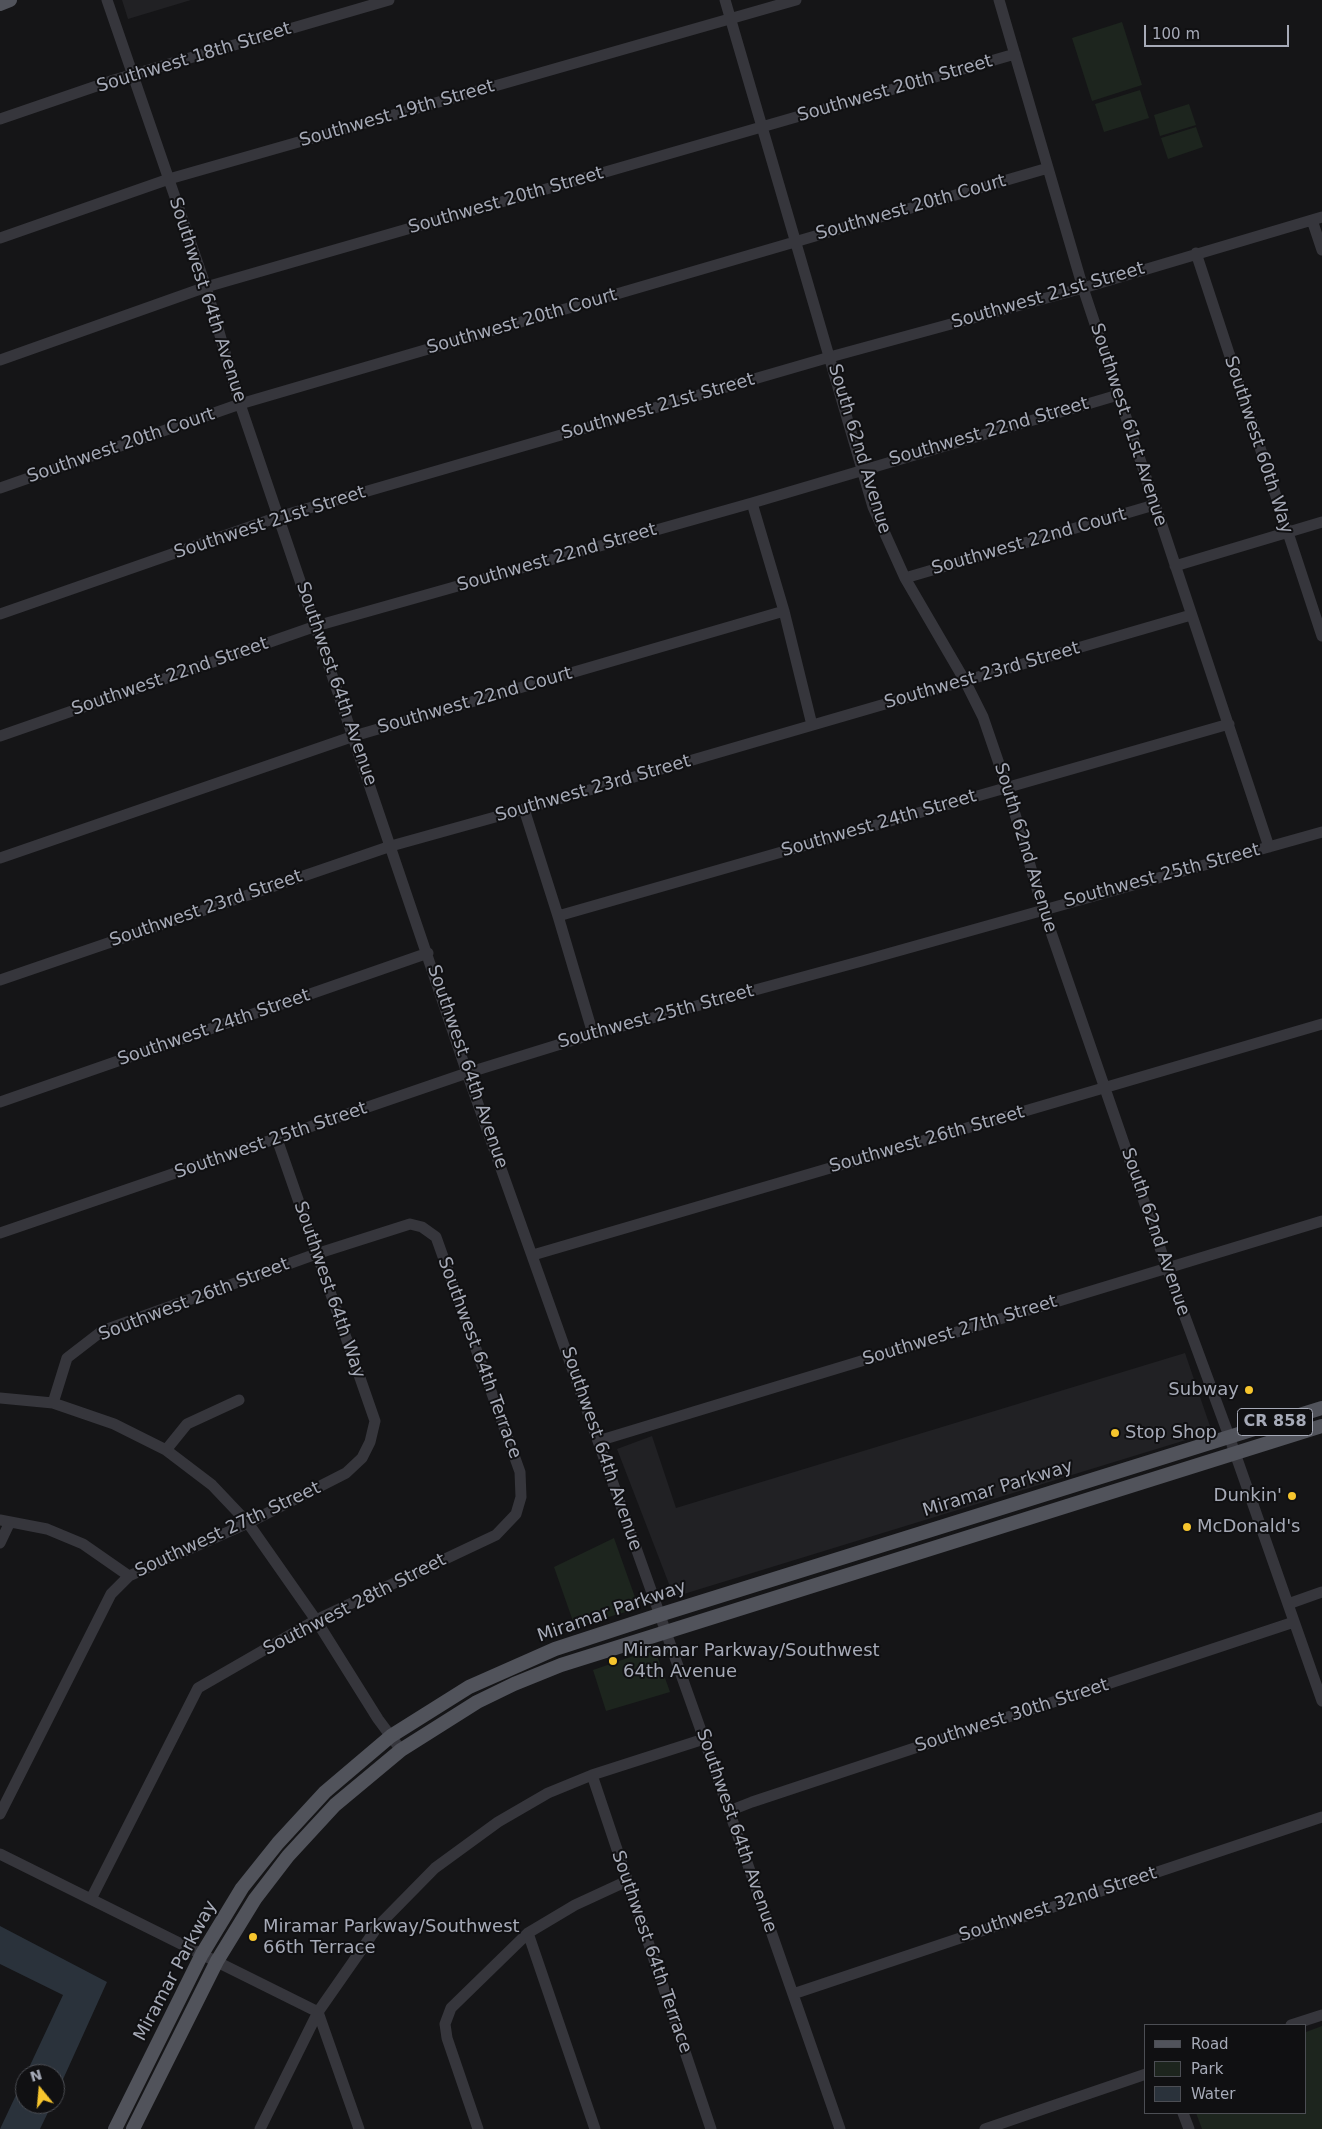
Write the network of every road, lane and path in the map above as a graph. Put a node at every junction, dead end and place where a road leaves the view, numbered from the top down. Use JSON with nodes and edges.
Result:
{"nodes":[{"id":1,"x":10,"y":0,"type":"edge"},
{"id":2,"x":107,"y":0,"type":"edge"},
{"id":3,"x":389,"y":0,"type":"edge"},
{"id":4,"x":726,"y":0,"type":"edge"},
{"id":5,"x":796,"y":0,"type":"edge"},
{"id":6,"x":999,"y":0,"type":"edge"},
{"id":7,"x":0,"y":4,"type":"edge"},
{"id":8,"x":731,"y":19,"type":"junction"},
{"id":9,"x":1015,"y":54,"type":"junction"},
{"id":10,"x":132,"y":75,"type":"junction"},
{"id":11,"x":0,"y":119,"type":"edge"},
{"id":12,"x":762,"y":127,"type":"junction"},
{"id":13,"x":1048,"y":168,"type":"junction"},
{"id":14,"x":169,"y":179,"type":"junction"},
{"id":15,"x":1317,"y":219,"type":"edge"},
{"id":16,"x":0,"y":238,"type":"edge"},
{"id":17,"x":795,"y":242,"type":"junction"},
{"id":18,"x":1322,"y":250,"type":"edge"},
{"id":19,"x":1196,"y":253,"type":"junction"},
{"id":20,"x":206,"y":287,"type":"junction"},
{"id":21,"x":1083,"y":288,"type":"junction"},
{"id":22,"x":830,"y":357,"type":"junction"},
{"id":23,"x":0,"y":360,"type":"edge"},
{"id":24,"x":1118,"y":395,"type":"junction"},
{"id":25,"x":240,"y":404,"type":"junction"},
{"id":26,"x":861,"y":469,"type":"junction"},
{"id":27,"x":0,"y":488,"type":"edge"},
{"id":28,"x":752,"y":503,"type":"junction"},
{"id":29,"x":1154,"y":505,"type":"junction"},
{"id":30,"x":278,"y":517,"type":"junction"},
{"id":31,"x":1322,"y":522,"type":"edge"},
{"id":32,"x":1286,"y":532,"type":"junction"},
{"id":33,"x":1176,"y":566,"type":"junction"},
{"id":34,"x":904,"y":578,"type":"junction"},
{"id":35,"x":784,"y":611,"type":"junction"},
{"id":36,"x":0,"y":614,"type":"edge"},
{"id":37,"x":1191,"y":615,"type":"junction"},
{"id":38,"x":316,"y":626,"type":"junction"},
{"id":39,"x":1322,"y":636,"type":"edge"},
{"id":40,"x":965,"y":681,"type":"junction"},
{"id":41,"x":1228,"y":724,"type":"junction"},
{"id":42,"x":812,"y":725,"type":"junction"},
{"id":43,"x":0,"y":736,"type":"edge"},
{"id":44,"x":354,"y":736,"type":"junction"},
{"id":45,"x":1007,"y":787,"type":"junction"},
{"id":46,"x":524,"y":810,"type":"junction"},
{"id":47,"x":1322,"y":832,"type":"edge"},
{"id":48,"x":391,"y":846,"type":"junction"},
{"id":49,"x":1269,"y":847,"type":"junction"},
{"id":50,"x":0,"y":858,"type":"edge"},
{"id":51,"x":1043,"y":909,"type":"junction"},
{"id":52,"x":558,"y":916,"type":"junction"},
{"id":53,"x":428,"y":953,"type":"junction"},
{"id":54,"x":0,"y":980,"type":"edge"},
{"id":55,"x":1322,"y":1024,"type":"edge"},
{"id":56,"x":592,"y":1034,"type":"junction"},
{"id":57,"x":468,"y":1073,"type":"junction"},
{"id":58,"x":1106,"y":1088,"type":"junction"},
{"id":59,"x":0,"y":1102,"type":"edge"},
{"id":60,"x":277,"y":1139,"type":"junction"},
{"id":61,"x":1322,"y":1221,"type":"edge"},
{"id":62,"x":422,"y":1227,"type":"joint"},
{"id":63,"x":0,"y":1233,"type":"edge"},
{"id":64,"x":316,"y":1254,"type":"junction"},
{"id":65,"x":533,"y":1255,"type":"junction"},
{"id":66,"x":1167,"y":1268,"type":"junction"},
{"id":67,"x":0,"y":1398,"type":"edge"},
{"id":68,"x":239,"y":1400,"type":"dead end"},
{"id":69,"x":52,"y":1403,"type":"junction"},
{"id":70,"x":1322,"y":1408,"type":"edge"},
{"id":71,"x":1322,"y":1426,"type":"edge"},
{"id":72,"x":1229,"y":1436,"type":"junction"},
{"id":73,"x":598,"y":1441,"type":"junction"},
{"id":74,"x":370,"y":1442,"type":"joint"},
{"id":75,"x":166,"y":1450,"type":"junction"},
{"id":76,"x":1235,"y":1453,"type":"junction"},
{"id":77,"x":521,"y":1497,"type":"joint"},
{"id":78,"x":5,"y":1521,"type":"edge"},
{"id":79,"x":248,"y":1523,"type":"junction"},
{"id":80,"x":924,"y":1532,"type":"junction"},
{"id":81,"x":0,"y":1543,"type":"edge"},
{"id":82,"x":865,"y":1570,"type":"junction"},
{"id":83,"x":129,"y":1576,"type":"junction"},
{"id":84,"x":1322,"y":1592,"type":"edge"},
{"id":85,"x":1288,"y":1604,"type":"junction"},
{"id":86,"x":659,"y":1615,"type":"junction"},
{"id":87,"x":316,"y":1620,"type":"junction"},
{"id":88,"x":1294,"y":1622,"type":"junction"},
{"id":89,"x":665,"y":1632,"type":"junction"},
{"id":90,"x":1322,"y":1701,"type":"edge"},
{"id":91,"x":391,"y":1736,"type":"junction"},
{"id":92,"x":704,"y":1739,"type":"junction"},
{"id":93,"x":401,"y":1750,"type":"junction"},
{"id":94,"x":592,"y":1774,"type":"junction"},
{"id":95,"x":729,"y":1811,"type":"junction"},
{"id":96,"x":0,"y":1814,"type":"edge"},
{"id":97,"x":1322,"y":1817,"type":"edge"},
{"id":98,"x":0,"y":1854,"type":"edge"},
{"id":99,"x":627,"y":1881,"type":"junction"},
{"id":100,"x":91,"y":1899,"type":"junction"},
{"id":101,"x":528,"y":1934,"type":"junction"},
{"id":102,"x":202,"y":1954,"type":"junction"},
{"id":103,"x":217,"y":1961,"type":"junction"},
{"id":104,"x":793,"y":1994,"type":"junction"},
{"id":105,"x":318,"y":2012,"type":"junction"},
{"id":106,"x":1322,"y":2015,"type":"edge"},
{"id":107,"x":1294,"y":2024,"type":"edge"},
{"id":108,"x":1144,"y":2075,"type":"edge"},
{"id":109,"x":1184,"y":2114,"type":"edge"},
{"id":110,"x":115,"y":2129,"type":"edge"},
{"id":111,"x":133,"y":2129,"type":"edge"},
{"id":112,"x":260,"y":2129,"type":"edge"},
{"id":113,"x":359,"y":2129,"type":"edge"},
{"id":114,"x":478,"y":2129,"type":"edge"},
{"id":115,"x":595,"y":2129,"type":"edge"},
{"id":116,"x":711,"y":2129,"type":"edge"},
{"id":117,"x":840,"y":2129,"type":"edge"},
{"id":118,"x":985,"y":2129,"type":"edge"},
{"id":119,"x":1189,"y":2129,"type":"edge"}],
"edges":[{"from":1,"to":7,"type":"main road"},
{"from":2,"to":10,"type":"street","name":"Southwest 64th Avenue"},
{"from":3,"to":10,"type":"street","name":"Southwest 18th Street"},
{"from":4,"to":8,"type":"street","name":"South 62nd Avenue"},
{"from":5,"to":8,"type":"street","name":"Southwest 19th Street"},
{"from":6,"to":9,"type":"street","name":"Southwest 61st Avenue"},
{"from":8,"to":12,"type":"street","name":"South 62nd Avenue"},
{"from":8,"to":14,"type":"street","name":"Southwest 19th Street"},
{"from":9,"to":12,"type":"street","name":"Southwest 20th Street"},
{"from":9,"to":13,"type":"street","name":"Southwest 61st Avenue"},
{"from":10,"to":11,"type":"street","name":"Southwest 18th Street"},
{"from":10,"to":14,"type":"street","name":"Southwest 64th Avenue"},
{"from":12,"to":17,"type":"street","name":"South 62nd Avenue"},
{"from":12,"to":20,"type":"street","name":"Southwest 20th Street"},
{"from":13,"to":17,"type":"street","name":"Southwest 20th Court"},
{"from":13,"to":21,"type":"street","name":"Southwest 61st Avenue"},
{"from":14,"to":16,"type":"street","name":"Southwest 19th Street"},
{"from":14,"to":20,"type":"street","name":"Southwest 64th Avenue"},
{"from":15,"to":18,"type":"street"},
{"from":15,"to":19,"type":"street","name":"Southwest 21st Street"},
{"from":17,"to":22,"type":"street","name":"South 62nd Avenue"},
{"from":17,"to":25,"type":"street","name":"Southwest 20th Court"},
{"from":19,"to":21,"type":"street","name":"Southwest 21st Street"},
{"from":19,"to":32,"type":"street","name":"Southwest 60th Way"},
{"from":20,"to":23,"type":"street","name":"Southwest 20th Street"},
{"from":20,"to":25,"type":"street","name":"Southwest 64th Avenue"},
{"from":21,"to":22,"type":"street","name":"Southwest 21st Street"},
{"from":21,"to":24,"type":"street","name":"Southwest 61st Avenue"},
{"from":22,"to":26,"type":"street","name":"South 62nd Avenue"},
{"from":22,"to":30,"type":"street","name":"Southwest 21st Street"},
{"from":24,"to":26,"type":"street","name":"Southwest 22nd Street"},
{"from":24,"to":29,"type":"street","name":"Southwest 61st Avenue"},
{"from":25,"to":27,"type":"street","name":"Southwest 20th Court"},
{"from":25,"to":30,"type":"street","name":"Southwest 64th Avenue"},
{"from":26,"to":28,"type":"street","name":"Southwest 22nd Street"},
{"from":26,"to":34,"type":"street","name":"South 62nd Avenue"},
{"from":28,"to":35,"type":"street"},
{"from":28,"to":38,"type":"street","name":"Southwest 22nd Street"},
{"from":29,"to":33,"type":"street","name":"Southwest 61st Avenue"},
{"from":29,"to":34,"type":"street","name":"Southwest 22nd Court"},
{"from":30,"to":36,"type":"street","name":"Southwest 21st Street"},
{"from":30,"to":38,"type":"street","name":"Southwest 64th Avenue"},
{"from":31,"to":32,"type":"street"},
{"from":32,"to":33,"type":"street"},
{"from":32,"to":39,"type":"street","name":"Southwest 60th Way"},
{"from":33,"to":37,"type":"street","name":"Southwest 61st Avenue"},
{"from":34,"to":40,"type":"street","name":"South 62nd Avenue"},
{"from":35,"to":42,"type":"street"},
{"from":35,"to":44,"type":"street","name":"Southwest 22nd Court"},
{"from":37,"to":40,"type":"street","name":"Southwest 23rd Street"},
{"from":37,"to":41,"type":"street","name":"Southwest 61st Avenue"},
{"from":38,"to":43,"type":"street","name":"Southwest 22nd Street"},
{"from":38,"to":44,"type":"street","name":"Southwest 64th Avenue"},
{"from":40,"to":42,"type":"street","name":"Southwest 23rd Street"},
{"from":40,"to":45,"type":"street","name":"South 62nd Avenue"},
{"from":41,"to":45,"type":"street","name":"Southwest 24th Street"},
{"from":41,"to":49,"type":"street","name":"Southwest 61st Avenue"},
{"from":42,"to":46,"type":"street","name":"Southwest 23rd Street"},
{"from":44,"to":48,"type":"street","name":"Southwest 64th Avenue"},
{"from":44,"to":50,"type":"street","name":"Southwest 22nd Court"},
{"from":45,"to":51,"type":"street","name":"South 62nd Avenue"},
{"from":45,"to":52,"type":"street","name":"Southwest 24th Street"},
{"from":46,"to":48,"type":"street","name":"Southwest 23rd Street"},
{"from":46,"to":52,"type":"street"},
{"from":47,"to":49,"type":"street","name":"Southwest 25th Street"},
{"from":48,"to":53,"type":"street","name":"Southwest 64th Avenue"},
{"from":48,"to":54,"type":"street","name":"Southwest 23rd Street"},
{"from":49,"to":51,"type":"street","name":"Southwest 25th Street"},
{"from":51,"to":56,"type":"street","name":"Southwest 25th Street"},
{"from":51,"to":58,"type":"street","name":"South 62nd Avenue"},
{"from":52,"to":56,"type":"street"},
{"from":53,"to":57,"type":"street","name":"Southwest 64th Avenue"},
{"from":53,"to":59,"type":"street","name":"Southwest 24th Street"},
{"from":55,"to":58,"type":"street","name":"Southwest 26th Street"},
{"from":56,"to":57,"type":"street","name":"Southwest 25th Street"},
{"from":57,"to":60,"type":"street","name":"Southwest 25th Street"},
{"from":57,"to":65,"type":"street","name":"Southwest 64th Avenue"},
{"from":58,"to":65,"type":"street","name":"Southwest 26th Street"},
{"from":58,"to":66,"type":"street","name":"South 62nd Avenue"},
{"from":60,"to":63,"type":"street","name":"Southwest 25th Street"},
{"from":60,"to":64,"type":"street","name":"Southwest 64th Way"},
{"from":61,"to":66,"type":"street","name":"Southwest 27th Street"},
{"from":62,"to":64,"type":"street","name":"Southwest 26th Street"},
{"from":62,"to":77,"type":"street","name":"Southwest 64th Terrace"},
{"from":64,"to":69,"type":"street","name":"Southwest 26th Street"},
{"from":64,"to":74,"type":"street","name":"Southwest 64th Way"},
{"from":65,"to":73,"type":"street","name":"Southwest 64th Avenue"},
{"from":66,"to":72,"type":"street","name":"South 62nd Avenue"},
{"from":66,"to":73,"type":"street","name":"Southwest 27th Street"},
{"from":67,"to":69,"type":"street"},
{"from":68,"to":75,"type":"street"},
{"from":69,"to":75,"type":"street"},
{"from":70,"to":72,"type":"main road","name":"Miramar Parkway","number":"CR 858"},
{"from":71,"to":76,"type":"main road","name":"Miramar Parkway","number":"CR 858"},
{"from":72,"to":76,"type":"street","name":"South 62nd Avenue"},
{"from":72,"to":80,"type":"main road","name":"Miramar Parkway","number":"CR 858"},
{"from":73,"to":86,"type":"street","name":"Southwest 64th Avenue"},
{"from":74,"to":79,"type":"street","name":"Southwest 27th Street"},
{"from":75,"to":79,"type":"street"},
{"from":76,"to":82,"type":"main road","name":"Miramar Parkway","number":"CR 858"},
{"from":76,"to":85,"type":"street","name":"South 62nd Avenue"},
{"from":77,"to":87,"type":"street","name":"Southwest 28th Street"},
{"from":78,"to":81,"type":"street"},
{"from":78,"to":83,"type":"street"},
{"from":79,"to":83,"type":"street","name":"Southwest 27th Street"},
{"from":79,"to":87,"type":"street"},
{"from":80,"to":82,"type":"main road"},
{"from":80,"to":86,"type":"main road","name":"Miramar Parkway","number":"CR 858"},
{"from":82,"to":89,"type":"main road","name":"Miramar Parkway","number":"CR 858"},
{"from":83,"to":96,"type":"street","name":"Southwest 27th Street"},
{"from":84,"to":85,"type":"street"},
{"from":85,"to":88,"type":"street","name":"South 62nd Avenue"},
{"from":86,"to":89,"type":"street","name":"Southwest 64th Avenue"},
{"from":86,"to":91,"type":"main road","name":"Miramar Parkway","number":"CR 858"},
{"from":87,"to":91,"type":"street"},
{"from":87,"to":100,"type":"street","name":"Southwest 28th Street"},
{"from":88,"to":90,"type":"street","name":"South 62nd Avenue"},
{"from":88,"to":95,"type":"street","name":"Southwest 30th Street"},
{"from":89,"to":92,"type":"street","name":"Southwest 64th Avenue"},
{"from":89,"to":93,"type":"main road","name":"Miramar Parkway","number":"CR 858"},
{"from":91,"to":93,"type":"street"},
{"from":91,"to":102,"type":"main road","name":"Miramar Parkway","number":"CR 858"},
{"from":92,"to":94,"type":"street"},
{"from":92,"to":95,"type":"street","name":"Southwest 64th Avenue"},
{"from":93,"to":103,"type":"main road","name":"Miramar Parkway","number":"CR 858"},
{"from":94,"to":99,"type":"street","name":"Southwest 64th Terrace"},
{"from":94,"to":105,"type":"street"},
{"from":95,"to":104,"type":"street","name":"Southwest 64th Avenue"},
{"from":97,"to":104,"type":"street","name":"Southwest 32nd Street"},
{"from":98,"to":100,"type":"street"},
{"from":99,"to":101,"type":"street"},
{"from":99,"to":116,"type":"street","name":"Southwest 64th Terrace"},
{"from":100,"to":102,"type":"street"},
{"from":101,"to":114,"type":"street"},
{"from":101,"to":115,"type":"street"},
{"from":102,"to":103,"type":"street"},
{"from":102,"to":110,"type":"main road","name":"Miramar Parkway","number":"CR 858"},
{"from":103,"to":105,"type":"street"},
{"from":103,"to":111,"type":"main road","name":"Miramar Parkway","number":"CR 858"},
{"from":104,"to":117,"type":"street","name":"Southwest 64th Avenue"},
{"from":105,"to":112,"type":"street"},
{"from":105,"to":113,"type":"street"},
{"from":106,"to":107,"type":"street"},
{"from":108,"to":118,"type":"street"},
{"from":109,"to":119,"type":"street"}]}
